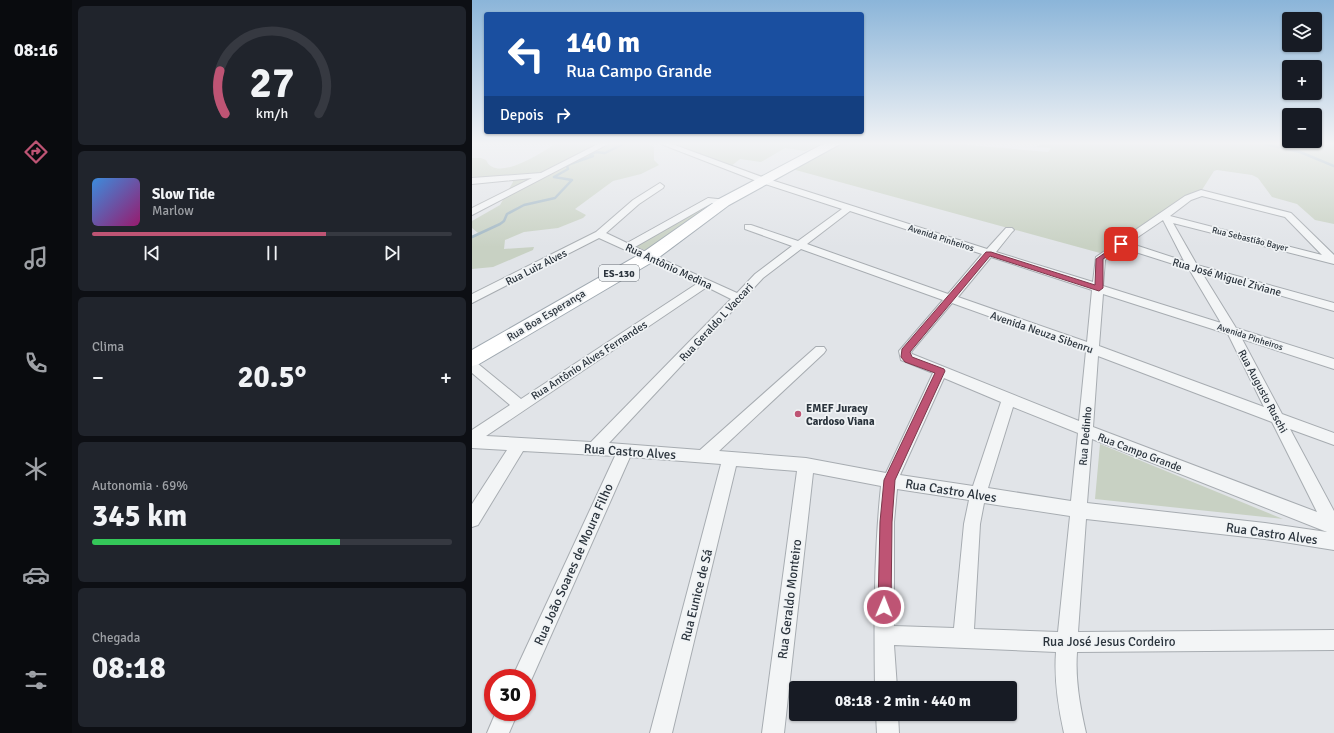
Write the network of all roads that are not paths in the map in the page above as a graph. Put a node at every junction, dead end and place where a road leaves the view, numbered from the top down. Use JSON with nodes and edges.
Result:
{"nodes":[{"id":1,"x":506,"y":178,"type":"edge"},
{"id":2,"x":540,"y":178,"type":"edge"},
{"id":3,"x":757,"y":178,"type":"edge"},
{"id":4,"x":766,"y":178,"type":"edge"},
{"id":5,"x":762,"y":180,"type":"junction"},
{"id":6,"x":472,"y":181,"type":"edge"},
{"id":7,"x":660,"y":186,"type":"dead end"},
{"id":8,"x":724,"y":202,"type":"junction"},
{"id":9,"x":849,"y":208,"type":"junction"},
{"id":10,"x":472,"y":212,"type":"edge"},
{"id":11,"x":1165,"y":216,"type":"junction"},
{"id":12,"x":748,"y":227,"type":"dead end"},
{"id":13,"x":1010,"y":230,"type":"dead end"},
{"id":14,"x":599,"y":234,"type":"junction"},
{"id":15,"x":1121,"y":244,"type":"junction"},
{"id":16,"x":799,"y":246,"type":"junction"},
{"id":17,"x":627,"y":247,"type":"junction"},
{"id":18,"x":989,"y":253,"type":"junction"},
{"id":19,"x":648,"y":257,"type":"junction"},
{"id":20,"x":1334,"y":261,"type":"edge"},
{"id":21,"x":1192,"y":267,"type":"junction"},
{"id":22,"x":706,"y":283,"type":"junction"},
{"id":23,"x":1099,"y":288,"type":"junction"},
{"id":24,"x":739,"y":298,"type":"junction"},
{"id":25,"x":472,"y":299,"type":"edge"},
{"id":26,"x":949,"y":299,"type":"junction"},
{"id":27,"x":1334,"y":308,"type":"edge"},
{"id":28,"x":1232,"y":331,"type":"junction"},
{"id":29,"x":1093,"y":349,"type":"junction"},
{"id":30,"x":820,"y":350,"type":"dead end"},
{"id":31,"x":472,"y":360,"type":"edge"},
{"id":32,"x":1334,"y":364,"type":"edge"},
{"id":33,"x":472,"y":366,"type":"edge"},
{"id":34,"x":941,"y":371,"type":"junction"},
{"id":35,"x":1009,"y":399,"type":"junction"},
{"id":36,"x":519,"y":405,"type":"junction"},
{"id":37,"x":1278,"y":418,"type":"junction"},
{"id":38,"x":1085,"y":430,"type":"junction"},
{"id":39,"x":472,"y":438,"type":"edge"},
{"id":40,"x":1334,"y":439,"type":"edge"},
{"id":41,"x":472,"y":442,"type":"edge"},
{"id":42,"x":519,"y":445,"type":"junction"},
{"id":43,"x":596,"y":448,"type":"junction"},
{"id":44,"x":625,"y":450,"type":"junction"},
{"id":45,"x":704,"y":456,"type":"junction"},
{"id":46,"x":730,"y":458,"type":"junction"},
{"id":47,"x":806,"y":465,"type":"junction"},
{"id":48,"x":890,"y":480,"type":"junction"},
{"id":49,"x":978,"y":494,"type":"junction"},
{"id":50,"x":1078,"y":510,"type":"junction"},
{"id":51,"x":472,"y":519,"type":"edge"},
{"id":52,"x":1334,"y":527,"type":"edge"},
{"id":53,"x":1334,"y":542,"type":"edge"},
{"id":54,"x":884,"y":635,"type":"junction"},
{"id":55,"x":964,"y":639,"type":"junction"},
{"id":56,"x":1334,"y":640,"type":"edge"},
{"id":57,"x":1068,"y":642,"type":"junction"},
{"id":58,"x":526,"y":669,"type":"edge"},
{"id":59,"x":886,"y":681,"type":"edge"},
{"id":60,"x":503,"y":721,"type":"edge"},
{"id":61,"x":887,"y":721,"type":"edge"},
{"id":62,"x":498,"y":733,"type":"edge"},
{"id":63,"x":661,"y":733,"type":"edge"},
{"id":64,"x":773,"y":733,"type":"edge"},
{"id":65,"x":888,"y":733,"type":"edge"},
{"id":66,"x":1075,"y":733,"type":"edge"}],
"edges":[{"from":1,"to":6,"type":"street"},
{"from":2,"to":10,"type":"street"},
{"from":3,"to":5,"type":"street","name":"Avenida Pinheiros"},
{"from":4,"to":5,"type":"main road","number":"ES-130"},
{"from":5,"to":8,"type":"main road","name":"Rua Boa Esperança","number":"ES-130"},
{"from":5,"to":9,"type":"street","name":"Avenida Pinheiros"},
{"from":7,"to":14,"type":"street","name":"Rua Luiz Alves"},
{"from":8,"to":17,"type":"street"},
{"from":8,"to":19,"type":"main road","name":"Rua Boa Esperança","number":"ES-130"},
{"from":9,"to":16,"type":"street","name":"Rua Geraldo L Vaccari"},
{"from":9,"to":18,"type":"street","name":"Avenida Pinheiros"},
{"from":11,"to":15,"type":"street","name":"Rua Dedinho"},
{"from":11,"to":20,"type":"street","name":"Rua Sebastião Bayer"},
{"from":11,"to":20,"type":"street","name":"Rua Dedinho"},
{"from":11,"to":21,"type":"street","name":"Rua Augusto Ruschi"},
{"from":12,"to":16,"type":"street","name":"Avenida Neuza Sibenru"},
{"from":13,"to":18,"type":"street"},
{"from":14,"to":17,"type":"street","name":"Rua Antônio Medina"},
{"from":14,"to":25,"type":"street","name":"Rua Luiz Alves"},
{"from":15,"to":21,"type":"street","name":"Rua José Miguel Ziviane"},
{"from":15,"to":23,"type":"street","name":"Rua Dedinho"},
{"from":16,"to":24,"type":"street","name":"Rua Geraldo L Vaccari"},
{"from":16,"to":26,"type":"street","name":"Avenida Neuza Sibenru"},
{"from":17,"to":19,"type":"street","name":"Rua Antônio Medina"},
{"from":18,"to":23,"type":"street","name":"Avenida Pinheiros"},
{"from":18,"to":26,"type":"street"},
{"from":19,"to":22,"type":"street","name":"Rua Antônio Medina"},
{"from":19,"to":31,"type":"main road","name":"Rua Boa Esperança","number":"ES-130"},
{"from":21,"to":27,"type":"street","name":"Rua José Miguel Ziviane"},
{"from":21,"to":28,"type":"street","name":"Rua Augusto Ruschi"},
{"from":22,"to":24,"type":"street","name":"Rua Antônio Medina"},
{"from":22,"to":36,"type":"street","name":"Rua Antônio Alves Fernandes"},
{"from":23,"to":28,"type":"street","name":"Avenida Pinheiros"},
{"from":23,"to":29,"type":"street","name":"Rua Dedinho"},
{"from":24,"to":43,"type":"street","name":"Rua Geraldo L Vaccari"},
{"from":26,"to":29,"type":"street","name":"Avenida Neuza Sibenru"},
{"from":26,"to":34,"type":"street","name":"Rua Campo Grande"},
{"from":28,"to":32,"type":"street","name":"Avenida Pinheiros"},
{"from":28,"to":37,"type":"street","name":"Rua Augusto Ruschi"},
{"from":29,"to":37,"type":"street","name":"Avenida Neuza Sibenru"},
{"from":29,"to":38,"type":"street","name":"Rua Dedinho"},
{"from":30,"to":45,"type":"street"},
{"from":33,"to":36,"type":"street"},
{"from":34,"to":35,"type":"street","name":"Rua Campo Grande"},
{"from":34,"to":48,"type":"street"},
{"from":35,"to":38,"type":"street","name":"Rua Campo Grande"},
{"from":35,"to":49,"type":"street"},
{"from":36,"to":39,"type":"street","name":"Rua Antônio Alves Fernandes"},
{"from":37,"to":40,"type":"street","name":"Avenida Neuza Sibenru"},
{"from":37,"to":52,"type":"street","name":"Rua Augusto Ruschi"},
{"from":38,"to":50,"type":"street","name":"Rua Dedinho"},
{"from":38,"to":52,"type":"street","name":"Rua Campo Grande"},
{"from":41,"to":42,"type":"street","name":"Rua Castro Alves"},
{"from":42,"to":43,"type":"street","name":"Rua Castro Alves"},
{"from":42,"to":51,"type":"street"},
{"from":43,"to":44,"type":"street","name":"Rua Castro Alves"},
{"from":44,"to":45,"type":"street","name":"Rua Castro Alves"},
{"from":44,"to":58,"type":"street","name":"Rua João Soares de Moura Filho"},
{"from":45,"to":46,"type":"street","name":"Rua Castro Alves"},
{"from":46,"to":47,"type":"street","name":"Rua Castro Alves"},
{"from":46,"to":63,"type":"street","name":"Rua Eunice de Sá"},
{"from":47,"to":48,"type":"street","name":"Rua Castro Alves"},
{"from":47,"to":64,"type":"street","name":"Rua Geraldo Monteiro"},
{"from":48,"to":49,"type":"street","name":"Rua Castro Alves"},
{"from":48,"to":54,"type":"street"},
{"from":49,"to":50,"type":"street","name":"Rua Castro Alves"},
{"from":49,"to":55,"type":"street"},
{"from":50,"to":53,"type":"street","name":"Rua Castro Alves"},
{"from":50,"to":57,"type":"street","name":"Rua Dedinho"},
{"from":54,"to":55,"type":"street","name":"Rua José Jesus Cordeiro"},
{"from":54,"to":59,"type":"street"},
{"from":55,"to":57,"type":"street","name":"Rua José Jesus Cordeiro"},
{"from":56,"to":57,"type":"street","name":"Rua José Jesus Cordeiro"},
{"from":57,"to":66,"type":"street","name":"Rua Dedinho"},
{"from":60,"to":62,"type":"street"},
{"from":61,"to":65,"type":"street"}]}
